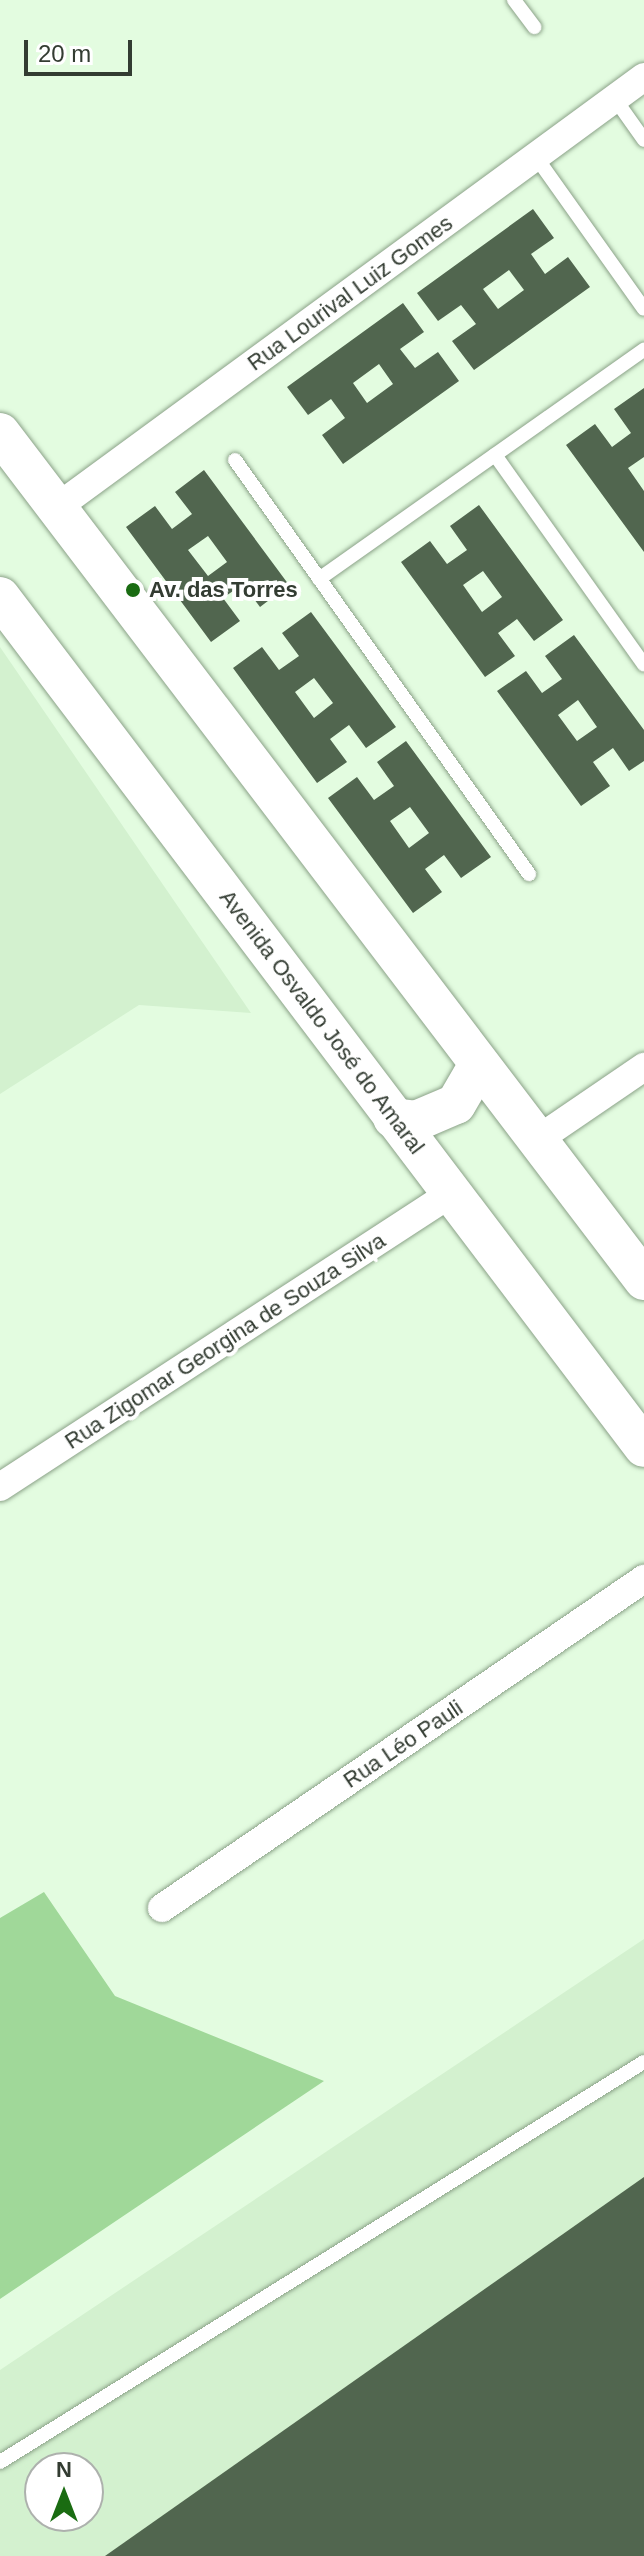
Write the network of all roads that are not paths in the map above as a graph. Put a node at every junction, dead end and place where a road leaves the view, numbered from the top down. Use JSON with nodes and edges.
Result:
{"nodes":[{"id":1,"x":514,"y":0,"type":"edge"},
{"id":2,"x":534,"y":27,"type":"dead end"},
{"id":3,"x":644,"y":77,"type":"edge"},
{"id":4,"x":615,"y":99,"type":"junction"},
{"id":5,"x":644,"y":140,"type":"edge"},
{"id":6,"x":536,"y":157,"type":"junction"},
{"id":7,"x":644,"y":309,"type":"edge"},
{"id":8,"x":644,"y":350,"type":"edge"},
{"id":9,"x":0,"y":433,"type":"edge"},
{"id":10,"x":495,"y":455,"type":"junction"},
{"id":11,"x":235,"y":460,"type":"dead end"},
{"id":12,"x":56,"y":508,"type":"junction"},
{"id":13,"x":319,"y":579,"type":"junction"},
{"id":14,"x":0,"y":597,"type":"edge"},
{"id":15,"x":644,"y":665,"type":"edge"},
{"id":16,"x":529,"y":874,"type":"dead end"},
{"id":17,"x":478,"y":1066,"type":"junction"},
{"id":18,"x":644,"y":1067,"type":"edge"},
{"id":19,"x":393,"y":1118,"type":"junction"},
{"id":20,"x":537,"y":1140,"type":"junction"},
{"id":21,"x":450,"y":1194,"type":"junction"},
{"id":22,"x":644,"y":1280,"type":"edge"},
{"id":23,"x":644,"y":1447,"type":"edge"},
{"id":24,"x":0,"y":1487,"type":"edge"},
{"id":25,"x":644,"y":1579,"type":"edge"},
{"id":26,"x":162,"y":1908,"type":"dead end"},
{"id":27,"x":644,"y":2062,"type":"edge"},
{"id":28,"x":0,"y":2462,"type":"edge"}],
"edges":[{"from":1,"to":2,"type":"lane"},
{"from":3,"to":4,"type":"street","name":"Rua Lourival Luiz Gomes"},
{"from":4,"to":5,"type":"lane"},
{"from":4,"to":6,"type":"street","name":"Rua Lourival Luiz Gomes"},
{"from":6,"to":7,"type":"lane"},
{"from":6,"to":12,"type":"street","name":"Rua Lourival Luiz Gomes"},
{"from":8,"to":10,"type":"lane"},
{"from":9,"to":12,"type":"main road"},
{"from":10,"to":13,"type":"lane"},
{"from":10,"to":15,"type":"lane"},
{"from":11,"to":13,"type":"lane"},
{"from":12,"to":17,"type":"main road"},
{"from":13,"to":16,"type":"lane"},
{"from":14,"to":19,"type":"main road","name":"Avenida Osvaldo José do Amaral"},
{"from":17,"to":19,"type":"main road"},
{"from":17,"to":20,"type":"main road"},
{"from":18,"to":20,"type":"street"},
{"from":19,"to":21,"type":"main road","name":"Avenida Osvaldo José do Amaral"},
{"from":20,"to":22,"type":"main road"},
{"from":21,"to":23,"type":"main road","name":"Avenida Osvaldo José do Amaral"},
{"from":21,"to":24,"type":"street","name":"Rua Zigomar Georgina de Souza Silva"},
{"from":25,"to":26,"type":"street","name":"Rua Léo Pauli"},
{"from":27,"to":28,"type":"lane"}]}
